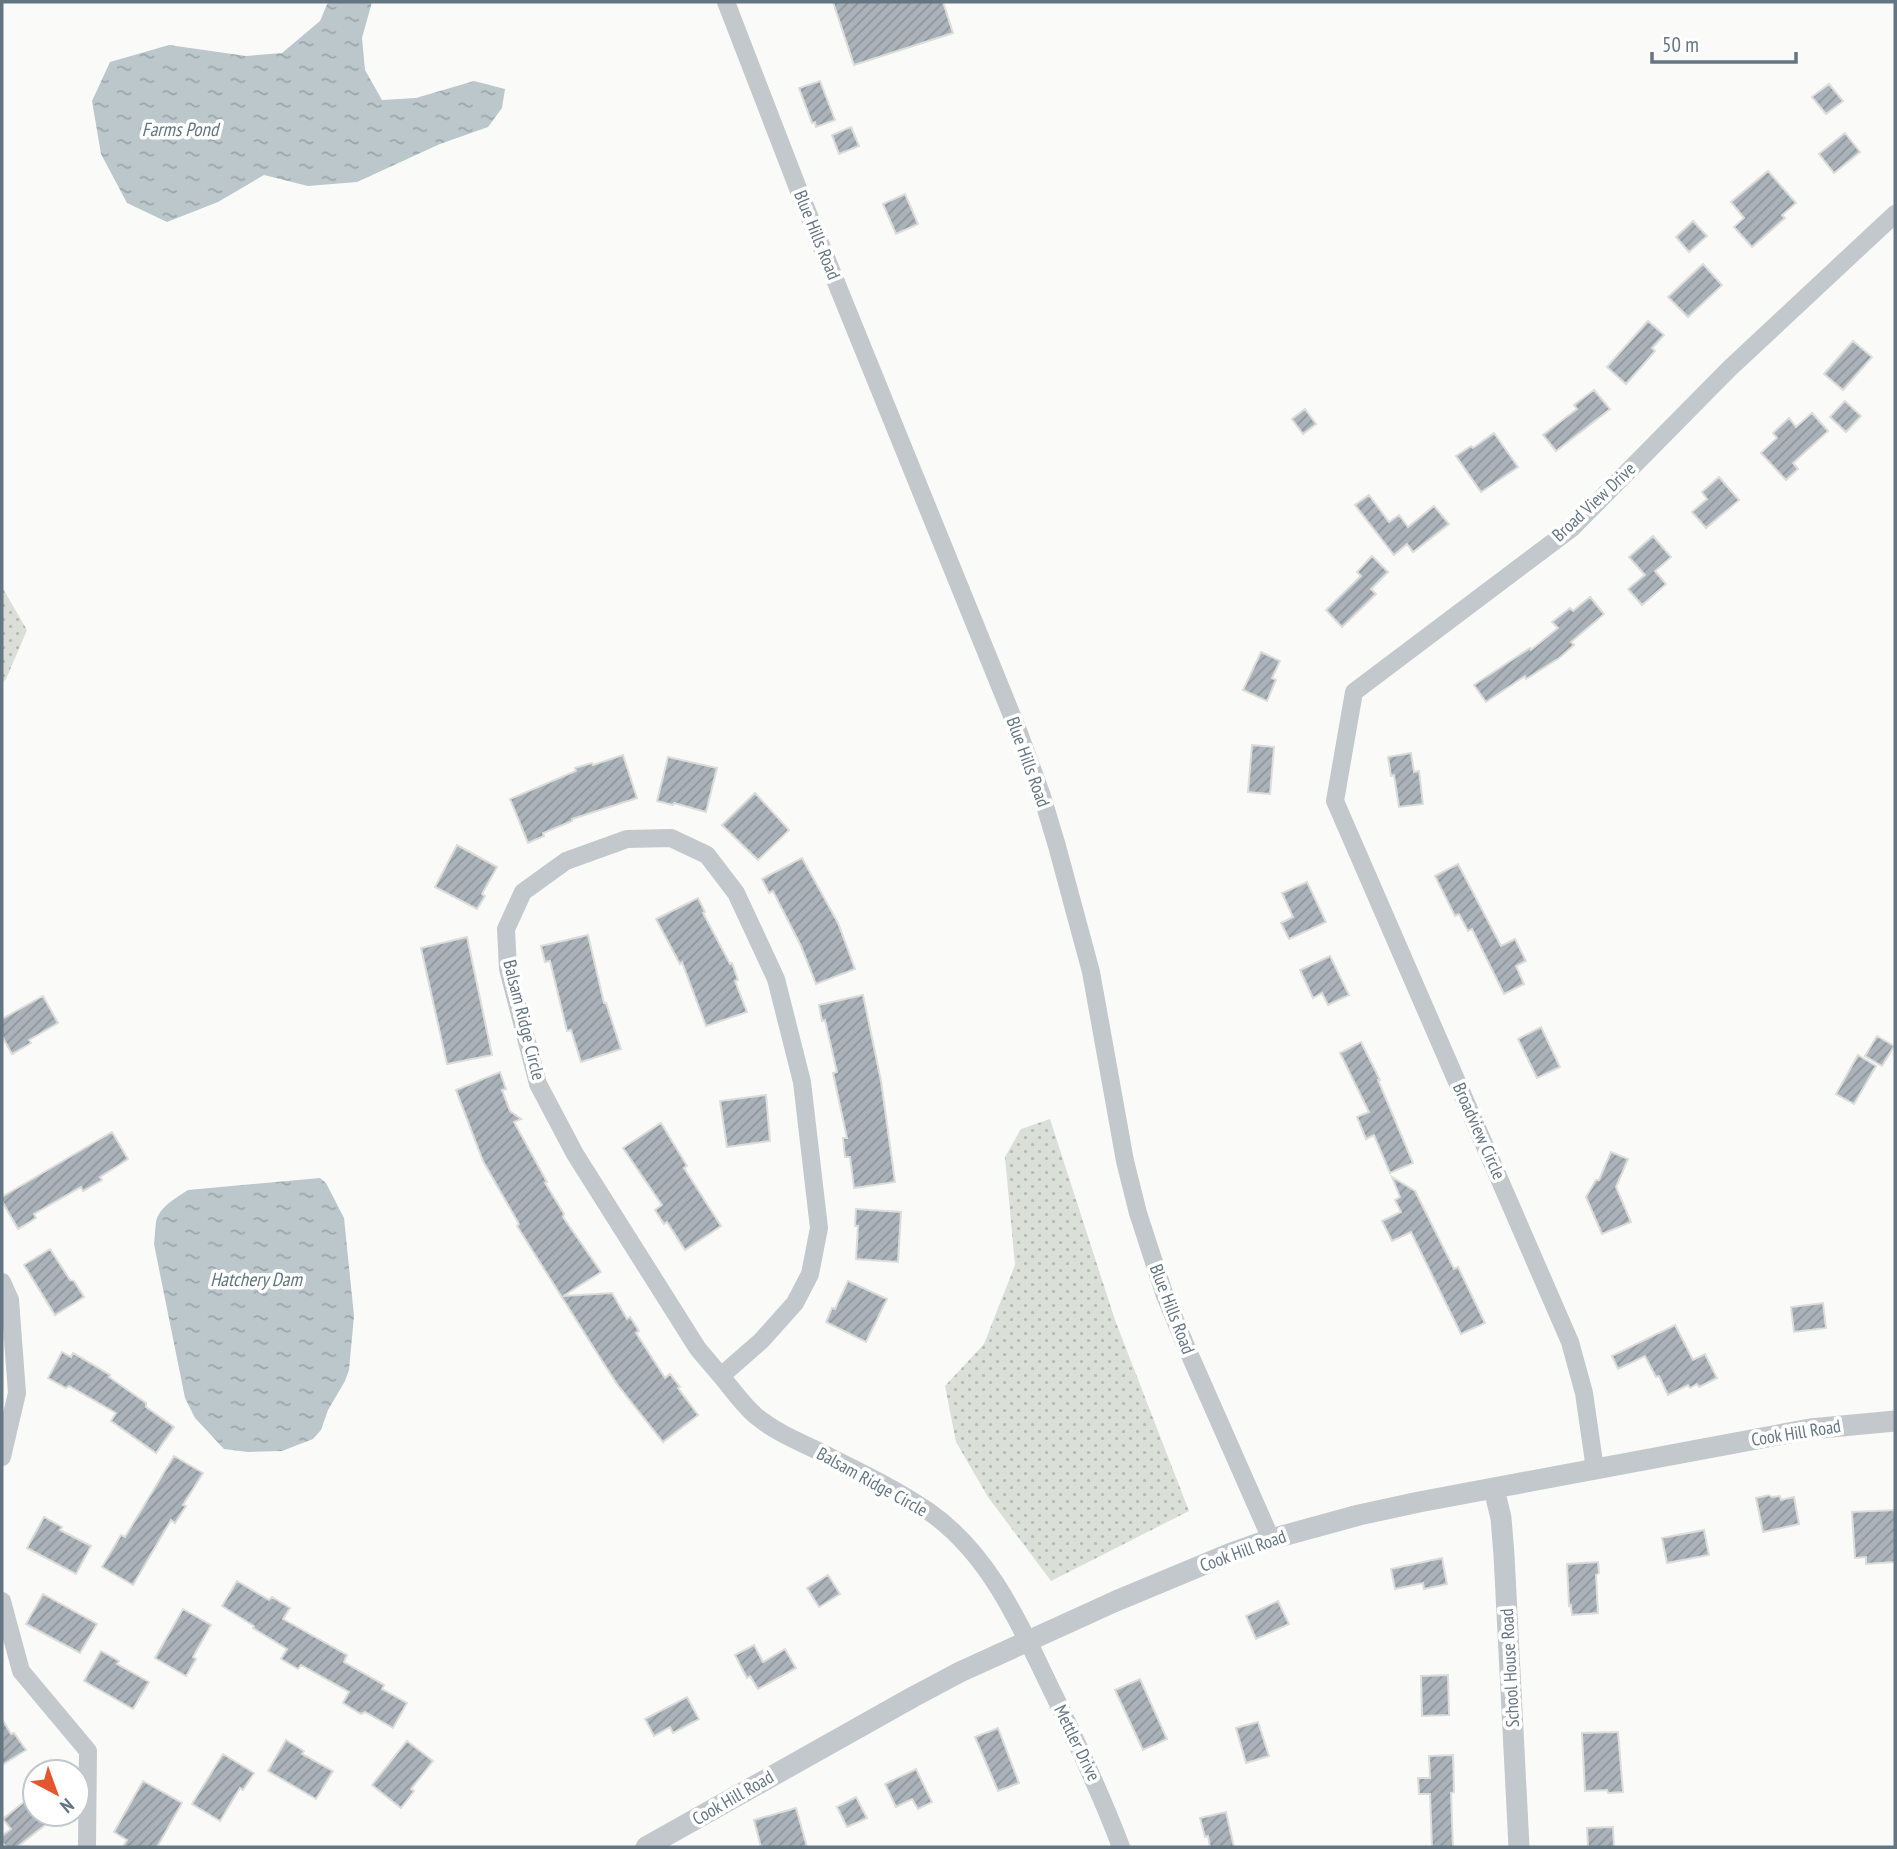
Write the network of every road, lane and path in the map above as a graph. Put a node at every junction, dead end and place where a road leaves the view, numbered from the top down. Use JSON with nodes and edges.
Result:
{"nodes":[{"id":1,"x":726,"y":2,"type":"edge"},
{"id":2,"x":1895,"y":214,"type":"edge"},
{"id":3,"x":1335,"y":801,"type":"joint"},
{"id":4,"x":2,"y":1282,"type":"edge"},
{"id":5,"x":721,"y":1376,"type":"junction"},
{"id":6,"x":1895,"y":1421,"type":"edge"},
{"id":7,"x":2,"y":1457,"type":"edge"},
{"id":8,"x":1595,"y":1469,"type":"junction"},
{"id":9,"x":1494,"y":1489,"type":"junction"},
{"id":10,"x":1271,"y":1539,"type":"junction"},
{"id":11,"x":2,"y":1601,"type":"edge"},
{"id":12,"x":1027,"y":1641,"type":"junction"},
{"id":13,"x":87,"y":1847,"type":"edge"},
{"id":14,"x":646,"y":1847,"type":"edge"},
{"id":15,"x":1121,"y":1847,"type":"edge"},
{"id":16,"x":1519,"y":1847,"type":"edge"}],
"edges":[{"from":1,"to":10,"type":"street","name":"Blue Hills Road"},
{"from":2,"to":3,"type":"street","name":"Broad View Drive"},
{"from":3,"to":8,"type":"street","name":"Broadview Circle"},
{"from":4,"to":7,"type":"street"},
{"from":5,"to":5,"type":"street","name":"Balsam Ridge Circle"},
{"from":5,"to":12,"type":"street","name":"Balsam Ridge Circle"},
{"from":6,"to":8,"type":"street","name":"Cook Hill Road"},
{"from":8,"to":9,"type":"street","name":"Cook Hill Road"},
{"from":9,"to":10,"type":"street","name":"Cook Hill Road"},
{"from":9,"to":16,"type":"street","name":"School House Road"},
{"from":10,"to":12,"type":"street","name":"Cook Hill Road"},
{"from":11,"to":13,"type":"street"},
{"from":12,"to":14,"type":"street","name":"Cook Hill Road"},
{"from":12,"to":15,"type":"street","name":"Mettler Drive"}]}
